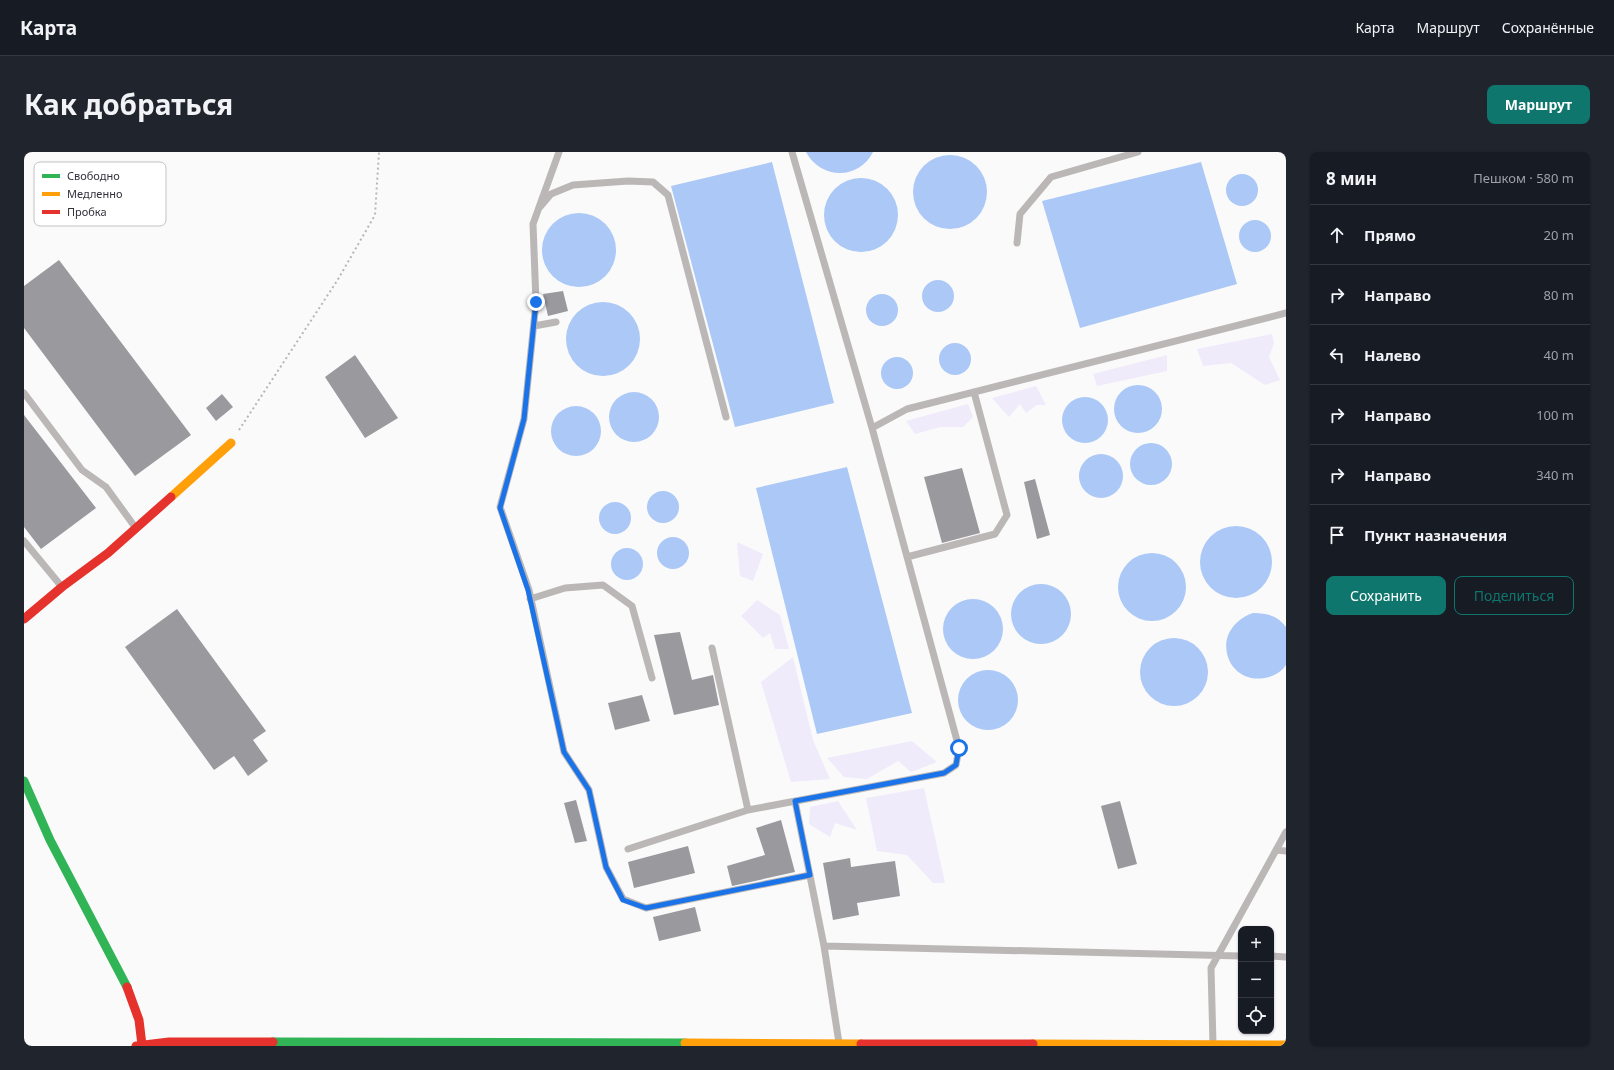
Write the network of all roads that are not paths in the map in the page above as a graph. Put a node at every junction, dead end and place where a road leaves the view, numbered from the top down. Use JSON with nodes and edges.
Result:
{"nodes":[{"id":1,"x":559,"y":152,"type":"edge"},
{"id":2,"x":792,"y":152,"type":"edge"},
{"id":3,"x":1138,"y":152,"type":"edge"},
{"id":4,"x":537,"y":210,"type":"junction"},
{"id":5,"x":1017,"y":243,"type":"dead end"},
{"id":6,"x":1286,"y":314,"type":"edge"},
{"id":7,"x":556,"y":322,"type":"dead end"},
{"id":8,"x":534,"y":326,"type":"junction"},
{"id":9,"x":974,"y":392,"type":"junction"},
{"id":10,"x":24,"y":393,"type":"edge"},
{"id":11,"x":726,"y":417,"type":"dead end"},
{"id":12,"x":872,"y":428,"type":"junction"},
{"id":13,"x":231,"y":443,"type":"road end"},
{"id":14,"x":136,"y":529,"type":"junction"},
{"id":15,"x":24,"y":541,"type":"edge"},
{"id":16,"x":907,"y":557,"type":"junction"},
{"id":17,"x":62,"y":587,"type":"junction"},
{"id":18,"x":530,"y":599,"type":"junction"},
{"id":19,"x":24,"y":619,"type":"edge"},
{"id":20,"x":712,"y":648,"type":"dead end"},
{"id":21,"x":652,"y":678,"type":"dead end"},
{"id":22,"x":24,"y":781,"type":"edge"},
{"id":23,"x":795,"y":801,"type":"junction"},
{"id":24,"x":748,"y":810,"type":"junction"},
{"id":25,"x":1286,"y":832,"type":"edge"},
{"id":26,"x":628,"y":849,"type":"dead end"},
{"id":27,"x":1276,"y":850,"type":"junction"},
{"id":28,"x":1286,"y":850,"type":"edge"},
{"id":29,"x":810,"y":875,"type":"junction"},
{"id":30,"x":824,"y":946,"type":"junction"},
{"id":31,"x":1218,"y":956,"type":"junction"},
{"id":32,"x":1238,"y":956,"type":"edge"},
{"id":33,"x":1274,"y":956,"type":"edge"},
{"id":34,"x":1286,"y":956,"type":"edge"},
{"id":35,"x":840,"y":1043,"type":"junction"},
{"id":36,"x":1213,"y":1044,"type":"junction"},
{"id":37,"x":1013,"y":1045,"type":"edge"},
{"id":38,"x":1226,"y":1045,"type":"edge"},
{"id":39,"x":1286,"y":1045,"type":"edge"},
{"id":40,"x":139,"y":1046,"type":"edge"}],
"edges":[{"from":1,"to":4,"type":"lane"},
{"from":2,"to":12,"type":"lane"},
{"from":3,"to":5,"type":"lane"},
{"from":4,"to":8,"type":"lane"},
{"from":4,"to":11,"type":"lane"},
{"from":6,"to":9,"type":"lane"},
{"from":7,"to":8,"type":"lane"},
{"from":8,"to":18,"type":"lane"},
{"from":9,"to":12,"type":"lane"},
{"from":9,"to":16,"type":"lane"},
{"from":10,"to":14,"type":"lane"},
{"from":12,"to":16,"type":"lane"},
{"from":13,"to":14,"type":"street"},
{"from":14,"to":17,"type":"street"},
{"from":15,"to":17,"type":"lane"},
{"from":16,"to":23,"type":"lane"},
{"from":17,"to":19,"type":"street"},
{"from":18,"to":21,"type":"lane"},
{"from":18,"to":29,"type":"lane"},
{"from":20,"to":24,"type":"lane"},
{"from":22,"to":40,"type":"street"},
{"from":23,"to":24,"type":"lane"},
{"from":23,"to":29,"type":"lane"},
{"from":24,"to":26,"type":"lane"},
{"from":25,"to":27,"type":"lane"},
{"from":27,"to":28,"type":"lane"},
{"from":27,"to":31,"type":"lane"},
{"from":29,"to":30,"type":"lane"},
{"from":30,"to":31,"type":"lane"},
{"from":30,"to":35,"type":"lane"},
{"from":31,"to":32,"type":"lane"},
{"from":31,"to":36,"type":"lane"},
{"from":33,"to":34,"type":"lane"},
{"from":35,"to":37,"type":"street"},
{"from":35,"to":40,"type":"street"},
{"from":36,"to":37,"type":"street"},
{"from":36,"to":38,"type":"street"},
{"from":38,"to":39,"type":"street"}]}
